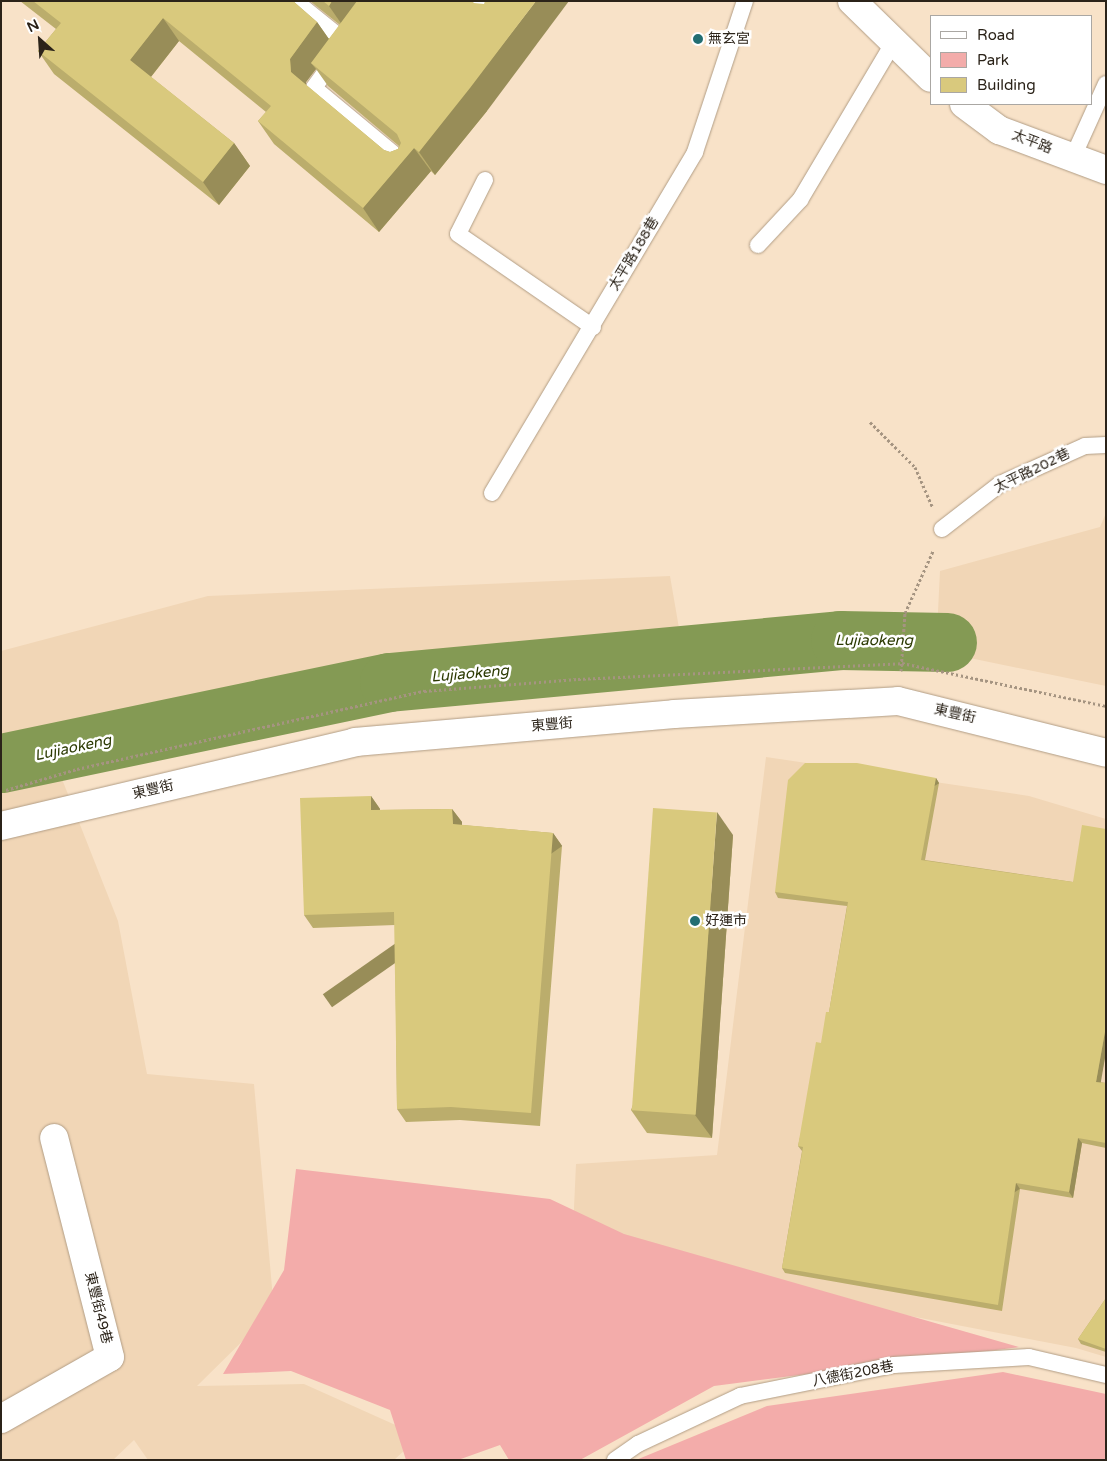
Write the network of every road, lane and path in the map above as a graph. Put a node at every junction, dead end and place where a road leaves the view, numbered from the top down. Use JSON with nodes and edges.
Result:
{"nodes":[{"id":1,"x":295,"y":1,"type":"edge"},
{"id":2,"x":474,"y":1,"type":"edge"},
{"id":3,"x":745,"y":1,"type":"edge"},
{"id":4,"x":852,"y":1,"type":"edge"},
{"id":5,"x":496,"y":18,"type":"edge"},
{"id":6,"x":357,"y":29,"type":"edge"},
{"id":7,"x":894,"y":42,"type":"junction"},
{"id":8,"x":347,"y":43,"type":"junction"},
{"id":9,"x":930,"y":77,"type":"edge"},
{"id":10,"x":1106,"y":84,"type":"edge"},
{"id":11,"x":965,"y":105,"type":"edge"},
{"id":12,"x":1073,"y":157,"type":"junction"},
{"id":13,"x":407,"y":165,"type":"edge"},
{"id":14,"x":1106,"y":170,"type":"edge"},
{"id":15,"x":484,"y":180,"type":"dead end"},
{"id":16,"x":758,"y":245,"type":"dead end"},
{"id":17,"x":593,"y":327,"type":"junction"},
{"id":18,"x":870,"y":422,"type":"dead end"},
{"id":19,"x":1106,"y":444,"type":"edge"},
{"id":20,"x":492,"y":493,"type":"dead end"},
{"id":21,"x":942,"y":529,"type":"junction"},
{"id":22,"x":903,"y":654,"type":"dead end"},
{"id":23,"x":1106,"y":753,"type":"edge"},
{"id":24,"x":1,"y":826,"type":"edge"},
{"id":25,"x":54,"y":1138,"type":"dead end"},
{"id":26,"x":1106,"y":1375,"type":"edge"},
{"id":27,"x":1,"y":1419,"type":"edge"},
{"id":28,"x":614,"y":1460,"type":"edge"}],
"edges":[{"from":1,"to":8,"type":"lane"},
{"from":2,"to":5,"type":"lane"},
{"from":3,"to":17,"type":"lane","name":"太平路188巷"},
{"from":4,"to":7,"type":"street"},
{"from":6,"to":8,"type":"lane"},
{"from":7,"to":9,"type":"street"},
{"from":7,"to":16,"type":"lane"},
{"from":8,"to":13,"type":"lane"},
{"from":10,"to":12,"type":"lane"},
{"from":11,"to":12,"type":"street","name":"太平路"},
{"from":12,"to":14,"type":"street","name":"太平路"},
{"from":15,"to":17,"type":"lane"},
{"from":17,"to":20,"type":"lane","name":"太平路188巷"},
{"from":18,"to":21,"type":"path"},
{"from":19,"to":21,"type":"lane","name":"太平路202巷"},
{"from":21,"to":22,"type":"path"},
{"from":23,"to":24,"type":"street","name":"東豐街"},
{"from":25,"to":27,"type":"street","name":"東豐街49巷"},
{"from":26,"to":28,"type":"lane","name":"八德街208巷"}]}
